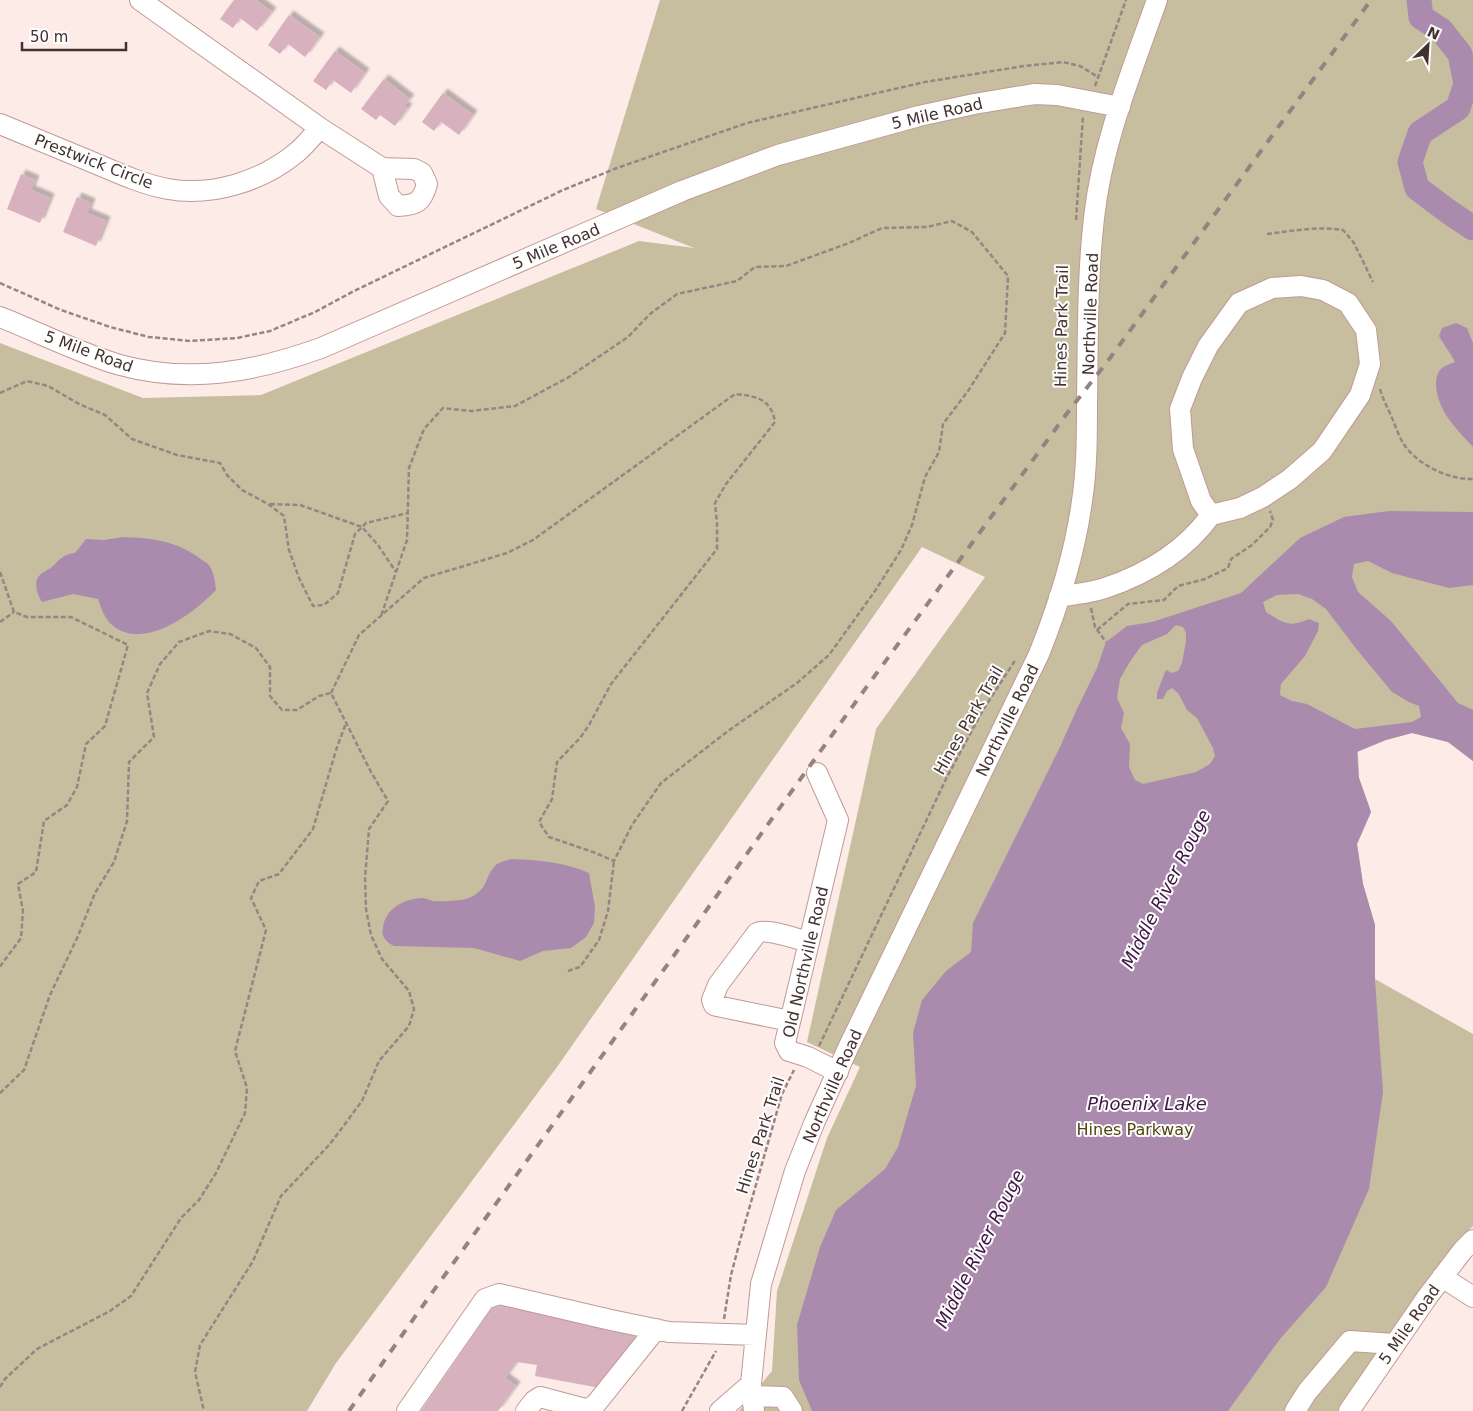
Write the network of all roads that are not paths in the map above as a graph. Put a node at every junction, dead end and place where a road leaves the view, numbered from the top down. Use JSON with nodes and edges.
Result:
{"nodes":[{"id":1,"x":140,"y":0,"type":"edge"},
{"id":2,"x":1157,"y":0,"type":"edge"},
{"id":3,"x":1120,"y":107,"type":"junction"},
{"id":4,"x":0,"y":124,"type":"edge"},
{"id":5,"x":320,"y":128,"type":"junction"},
{"id":6,"x":382,"y":168,"type":"dead end"},
{"id":7,"x":0,"y":317,"type":"edge"},
{"id":8,"x":1211,"y":515,"type":"junction"},
{"id":9,"x":1059,"y":597,"type":"junction"},
{"id":10,"x":817,"y":774,"type":"dead end"},
{"id":11,"x":809,"y":942,"type":"junction"},
{"id":12,"x":790,"y":1021,"type":"junction"},
{"id":13,"x":838,"y":1072,"type":"junction"},
{"id":14,"x":1473,"y":1240,"type":"edge"},
{"id":15,"x":1442,"y":1277,"type":"junction"},
{"id":16,"x":1473,"y":1297,"type":"edge"},
{"id":17,"x":656,"y":1329,"type":"junction"},
{"id":18,"x":756,"y":1334,"type":"junction"},
{"id":19,"x":1394,"y":1344,"type":"junction"},
{"id":20,"x":752,"y":1397,"type":"edge"},
{"id":21,"x":584,"y":1410,"type":"edge"},
{"id":22,"x":407,"y":1411,"type":"edge"},
{"id":23,"x":526,"y":1411,"type":"edge"},
{"id":24,"x":720,"y":1411,"type":"edge"},
{"id":25,"x":792,"y":1411,"type":"edge"},
{"id":26,"x":1295,"y":1411,"type":"edge"},
{"id":27,"x":1349,"y":1411,"type":"edge"}],
"edges":[{"from":1,"to":5,"type":"street"},
{"from":2,"to":3,"type":"street","name":"Northville Road"},
{"from":3,"to":7,"type":"street","name":"5 Mile Road"},
{"from":3,"to":9,"type":"street","name":"Northville Road"},
{"from":4,"to":5,"type":"street","name":"Prestwick Circle"},
{"from":5,"to":6,"type":"street"},
{"from":8,"to":8,"type":"street"},
{"from":8,"to":9,"type":"street"},
{"from":9,"to":13,"type":"street","name":"Northville Road"},
{"from":10,"to":11,"type":"street","name":"Old Northville Road"},
{"from":11,"to":12,"type":"street","name":"Old Northville Road"},
{"from":11,"to":12,"type":"street"},
{"from":12,"to":13,"type":"street","name":"Old Northville Road"},
{"from":13,"to":18,"type":"street","name":"Northville Road"},
{"from":14,"to":15,"type":"street","name":"5 Mile Road"},
{"from":15,"to":16,"type":"street"},
{"from":15,"to":19,"type":"street","name":"5 Mile Road"},
{"from":17,"to":18,"type":"street"},
{"from":17,"to":21,"type":"street"},
{"from":17,"to":22,"type":"street"},
{"from":18,"to":20,"type":"street","name":"Northville Road"},
{"from":19,"to":26,"type":"street"},
{"from":19,"to":27,"type":"street","name":"5 Mile Road"},
{"from":20,"to":24,"type":"street"},
{"from":20,"to":25,"type":"street"},
{"from":21,"to":23,"type":"street"}]}
